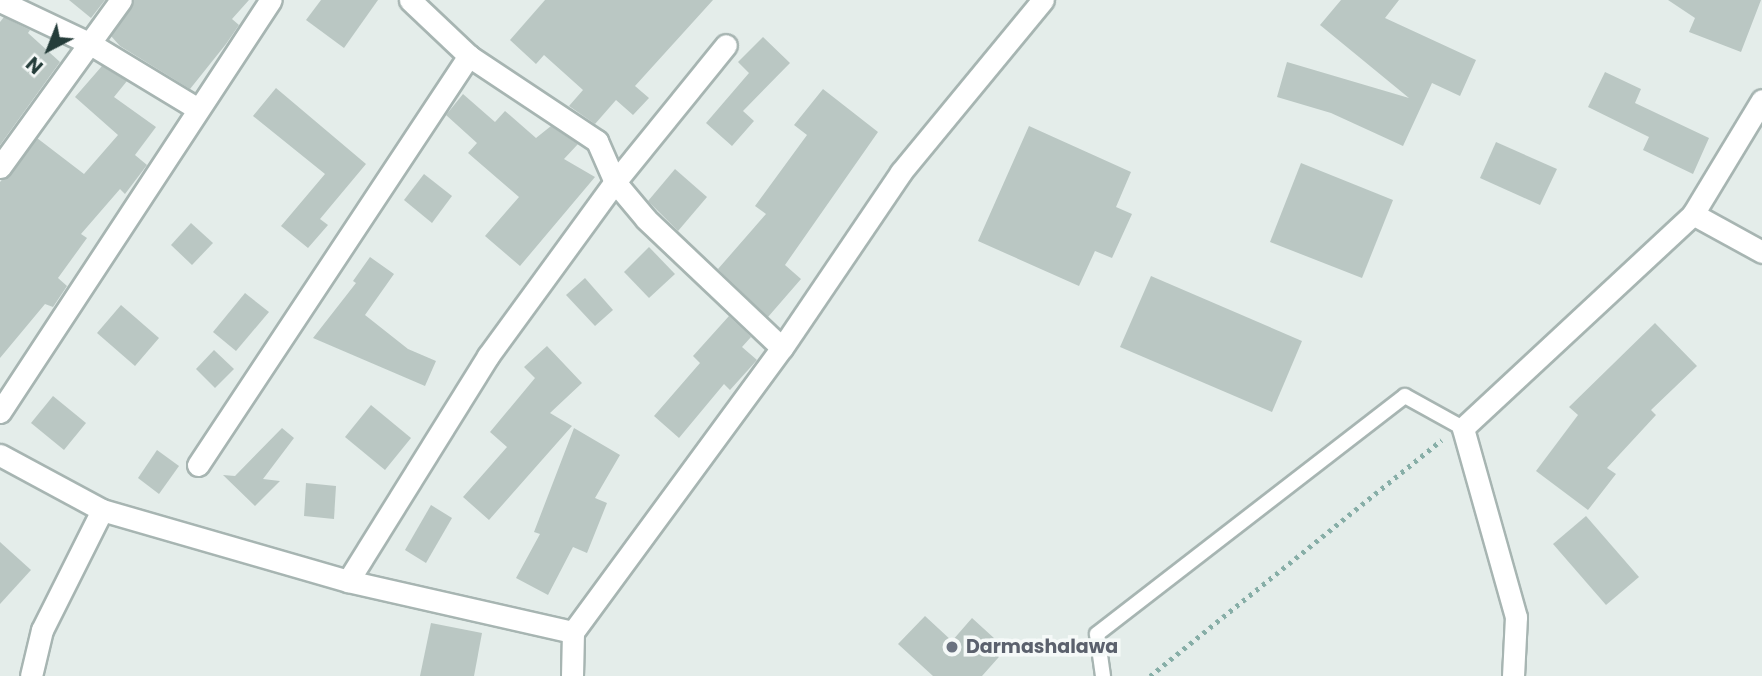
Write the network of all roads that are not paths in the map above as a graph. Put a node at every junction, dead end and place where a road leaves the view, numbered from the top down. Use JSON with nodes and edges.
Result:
{"nodes":[{"id":1,"x":121,"y":0,"type":"edge"},
{"id":2,"x":271,"y":0,"type":"edge"},
{"id":3,"x":410,"y":0,"type":"edge"},
{"id":4,"x":1044,"y":0,"type":"edge"},
{"id":5,"x":0,"y":1,"type":"edge"},
{"id":6,"x":89,"y":43,"type":"junction"},
{"id":7,"x":726,"y":45,"type":"dead end"},
{"id":8,"x":469,"y":56,"type":"junction"},
{"id":9,"x":1762,"y":100,"type":"edge"},
{"id":10,"x":198,"y":109,"type":"junction"},
{"id":11,"x":0,"y":167,"type":"edge"},
{"id":12,"x":615,"y":181,"type":"junction"},
{"id":13,"x":1692,"y":214,"type":"junction"},
{"id":14,"x":1762,"y":252,"type":"edge"},
{"id":15,"x":782,"y":348,"type":"junction"},
{"id":16,"x":0,"y":412,"type":"edge"},
{"id":17,"x":1463,"y":428,"type":"junction"},
{"id":18,"x":0,"y":455,"type":"edge"},
{"id":19,"x":198,"y":465,"type":"dead end"},
{"id":20,"x":102,"y":510,"type":"junction"},
{"id":21,"x":348,"y":582,"type":"junction"},
{"id":22,"x":573,"y":632,"type":"junction"},
{"id":23,"x":31,"y":676,"type":"edge"},
{"id":24,"x":572,"y":676,"type":"edge"},
{"id":25,"x":1103,"y":676,"type":"edge"},
{"id":26,"x":1513,"y":676,"type":"edge"}],
"edges":[{"from":1,"to":6,"type":"street"},
{"from":2,"to":10,"type":"street"},
{"from":3,"to":8,"type":"street"},
{"from":4,"to":15,"type":"street"},
{"from":5,"to":6,"type":"street"},
{"from":6,"to":10,"type":"street"},
{"from":6,"to":11,"type":"street"},
{"from":7,"to":12,"type":"street"},
{"from":8,"to":12,"type":"street"},
{"from":8,"to":19,"type":"street"},
{"from":9,"to":13,"type":"street"},
{"from":10,"to":16,"type":"street"},
{"from":12,"to":15,"type":"street"},
{"from":12,"to":21,"type":"street"},
{"from":13,"to":14,"type":"street"},
{"from":13,"to":17,"type":"street"},
{"from":15,"to":22,"type":"street"},
{"from":17,"to":25,"type":"lane"},
{"from":17,"to":26,"type":"street"},
{"from":18,"to":20,"type":"street"},
{"from":20,"to":21,"type":"street"},
{"from":20,"to":23,"type":"street"},
{"from":21,"to":22,"type":"street"},
{"from":22,"to":24,"type":"street"}]}
